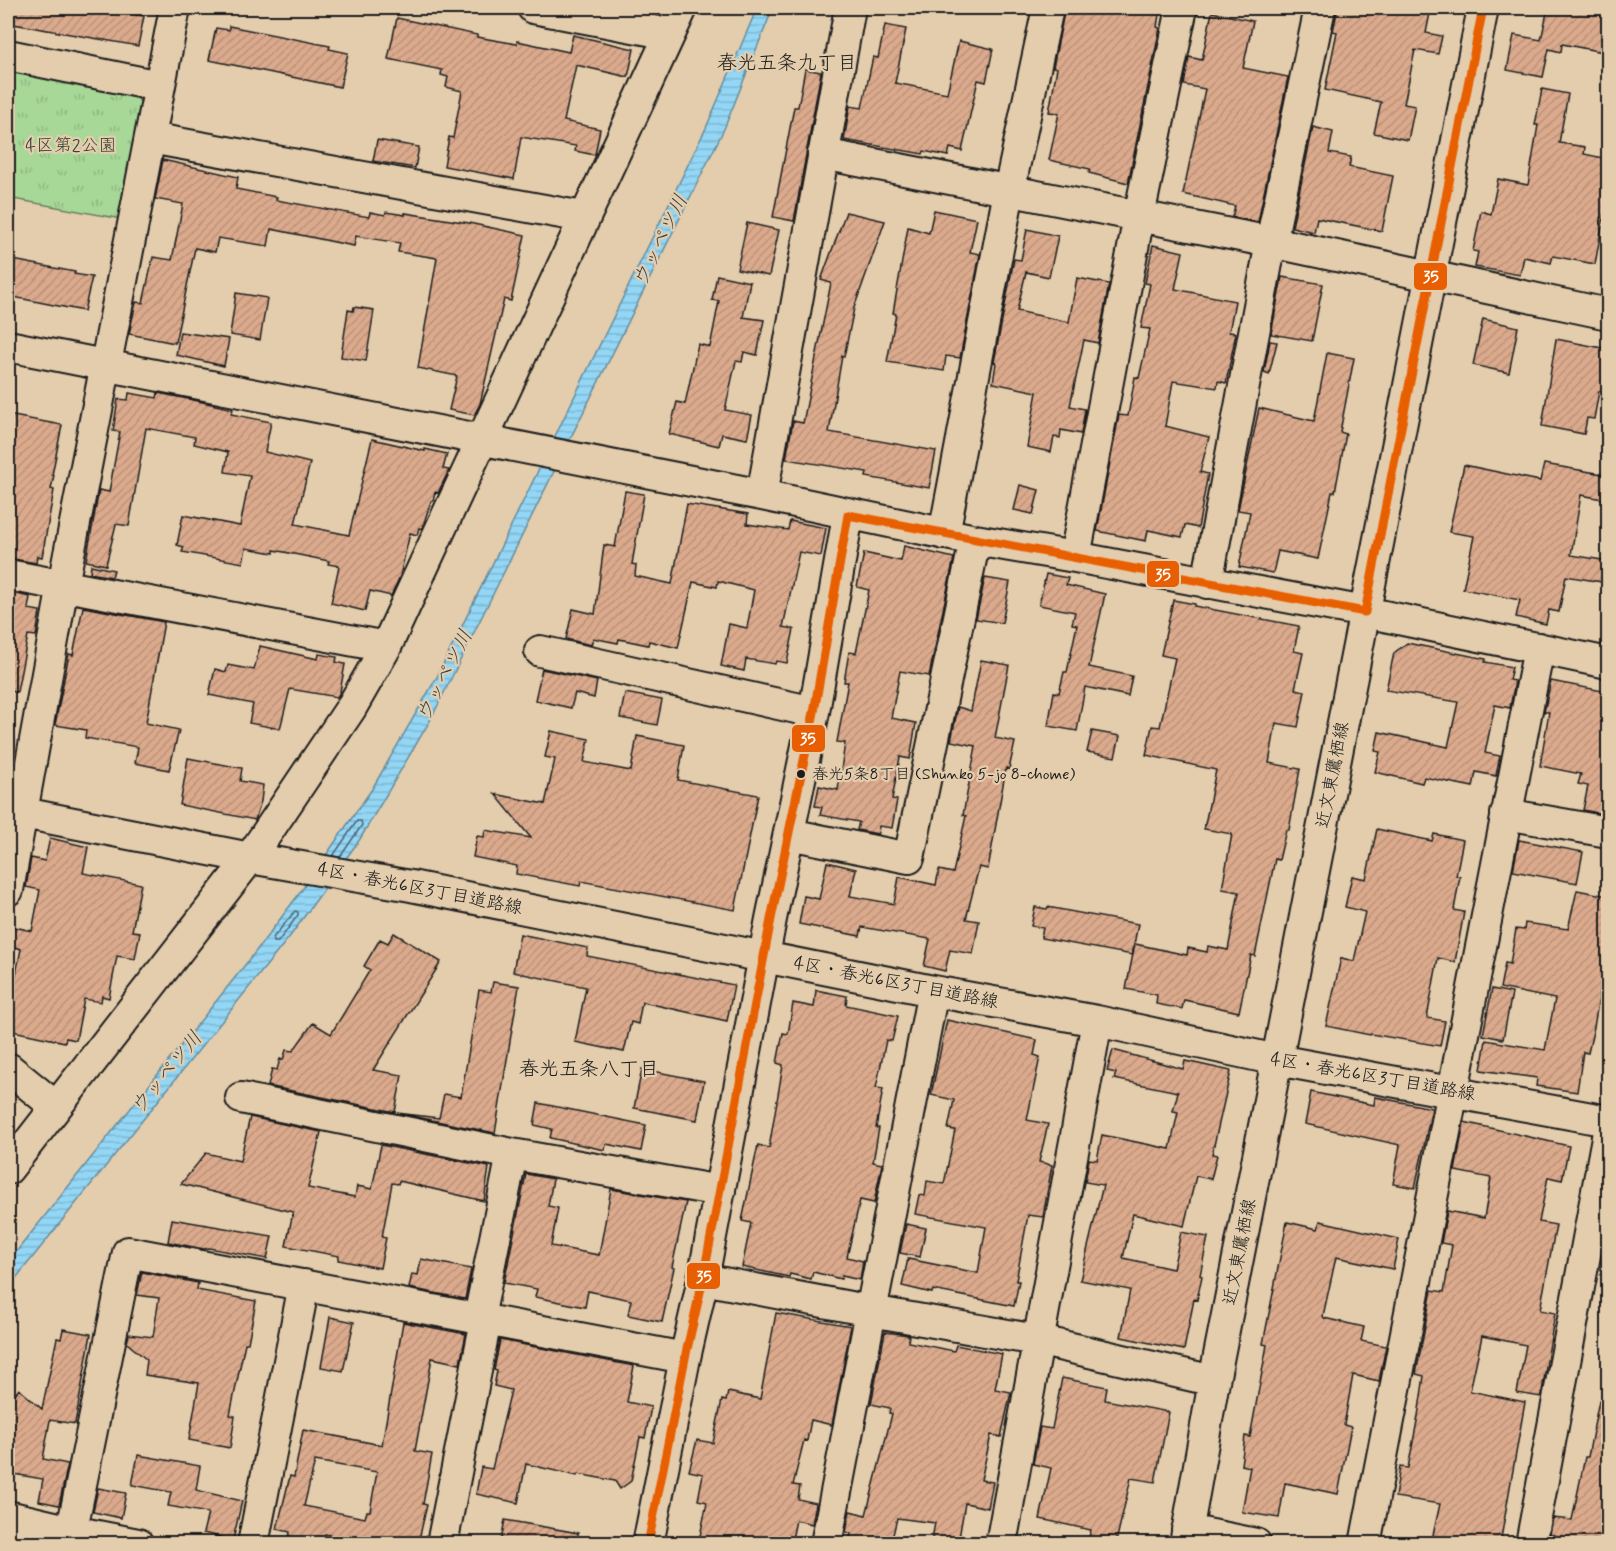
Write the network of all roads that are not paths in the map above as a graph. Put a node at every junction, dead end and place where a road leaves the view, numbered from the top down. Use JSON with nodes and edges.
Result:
{"nodes":[{"id":1,"x":175,"y":8,"type":"edge"},
{"id":2,"x":533,"y":8,"type":"edge"},
{"id":3,"x":850,"y":8,"type":"edge"},
{"id":4,"x":1048,"y":8,"type":"edge"},
{"id":5,"x":1182,"y":8,"type":"edge"},
{"id":6,"x":1320,"y":8,"type":"edge"},
{"id":7,"x":1484,"y":8,"type":"edge"},
{"id":8,"x":676,"y":21,"type":"edge"},
{"id":9,"x":8,"y":55,"type":"edge"},
{"id":10,"x":159,"y":86,"type":"junction"},
{"id":11,"x":150,"y":138,"type":"junction"},
{"id":12,"x":823,"y":154,"type":"junction"},
{"id":13,"x":1009,"y":192,"type":"junction"},
{"id":14,"x":1139,"y":216,"type":"junction"},
{"id":15,"x":583,"y":217,"type":"junction"},
{"id":16,"x":1270,"y":242,"type":"junction"},
{"id":17,"x":1432,"y":277,"type":"junction"},
{"id":18,"x":1608,"y":314,"type":"edge"},
{"id":19,"x":8,"y":346,"type":"edge"},
{"id":20,"x":106,"y":364,"type":"junction"},
{"id":21,"x":493,"y":442,"type":"junction"},
{"id":22,"x":762,"y":495,"type":"junction"},
{"id":23,"x":848,"y":515,"type":"junction"},
{"id":24,"x":944,"y":534,"type":"junction"},
{"id":25,"x":975,"y":540,"type":"junction"},
{"id":26,"x":1075,"y":557,"type":"junction"},
{"id":27,"x":8,"y":575,"type":"edge"},
{"id":28,"x":1207,"y":584,"type":"junction"},
{"id":29,"x":63,"y":585,"type":"junction"},
{"id":30,"x":1365,"y":612,"type":"junction"},
{"id":31,"x":386,"y":647,"type":"junction"},
{"id":32,"x":1539,"y":648,"type":"junction"},
{"id":33,"x":540,"y":651,"type":"dead end"},
{"id":34,"x":1608,"y":663,"type":"edge"},
{"id":35,"x":814,"y":711,"type":"junction"},
{"id":36,"x":15,"y":812,"type":"edge"},
{"id":37,"x":1506,"y":814,"type":"junction"},
{"id":38,"x":1608,"y":832,"type":"edge"},
{"id":39,"x":789,"y":834,"type":"junction"},
{"id":40,"x":262,"y":860,"type":"junction"},
{"id":41,"x":8,"y":890,"type":"edge"},
{"id":42,"x":764,"y":957,"type":"junction"},
{"id":43,"x":933,"y":992,"type":"junction"},
{"id":44,"x":1097,"y":1021,"type":"junction"},
{"id":45,"x":1278,"y":1060,"type":"junction"},
{"id":46,"x":8,"y":1068,"type":"edge"},
{"id":47,"x":1451,"y":1091,"type":"junction"},
{"id":48,"x":242,"y":1098,"type":"dead end"},
{"id":49,"x":56,"y":1107,"type":"junction"},
{"id":50,"x":1608,"y":1121,"type":"edge"},
{"id":51,"x":1608,"y":1132,"type":"edge"},
{"id":52,"x":512,"y":1154,"type":"junction"},
{"id":53,"x":8,"y":1168,"type":"edge"},
{"id":54,"x":720,"y":1191,"type":"junction"},
{"id":55,"x":703,"y":1279,"type":"junction"},
{"id":56,"x":304,"y":1286,"type":"junction"},
{"id":57,"x":871,"y":1311,"type":"junction"},
{"id":58,"x":482,"y":1319,"type":"junction"},
{"id":59,"x":1037,"y":1340,"type":"junction"},
{"id":60,"x":684,"y":1358,"type":"junction"},
{"id":61,"x":1214,"y":1381,"type":"junction"},
{"id":62,"x":8,"y":1516,"type":"edge"},
{"id":63,"x":70,"y":1537,"type":"edge"},
{"id":64,"x":1186,"y":1537,"type":"edge"},
{"id":65,"x":138,"y":1544,"type":"edge"},
{"id":66,"x":253,"y":1544,"type":"edge"},
{"id":67,"x":442,"y":1544,"type":"edge"},
{"id":68,"x":648,"y":1544,"type":"edge"},
{"id":69,"x":826,"y":1544,"type":"edge"},
{"id":70,"x":1001,"y":1544,"type":"edge"},
{"id":71,"x":1256,"y":1544,"type":"edge"},
{"id":72,"x":1365,"y":1544,"type":"edge"},
{"id":73,"x":1531,"y":1544,"type":"edge"}],
"edges":[{"from":1,"to":10,"type":"street"},
{"from":2,"to":8,"type":"street"},
{"from":3,"to":12,"type":"street"},
{"from":4,"to":13,"type":"street"},
{"from":5,"to":14,"type":"street"},
{"from":6,"to":16,"type":"street"},
{"from":7,"to":17,"type":"street","name":"近文東鷹栖線"},
{"from":8,"to":15,"type":"street"},
{"from":9,"to":10,"type":"street"},
{"from":10,"to":11,"type":"street"},
{"from":11,"to":15,"type":"street"},
{"from":11,"to":20,"type":"street"},
{"from":12,"to":13,"type":"street"},
{"from":12,"to":22,"type":"street"},
{"from":13,"to":14,"type":"street"},
{"from":13,"to":24,"type":"street"},
{"from":14,"to":16,"type":"street"},
{"from":14,"to":26,"type":"street"},
{"from":15,"to":21,"type":"street"},
{"from":16,"to":17,"type":"street"},
{"from":16,"to":28,"type":"street"},
{"from":17,"to":18,"type":"street"},
{"from":17,"to":30,"type":"street","name":"近文東鷹栖線"},
{"from":19,"to":20,"type":"street"},
{"from":20,"to":21,"type":"street"},
{"from":20,"to":29,"type":"street"},
{"from":21,"to":22,"type":"street"},
{"from":21,"to":31,"type":"street"},
{"from":22,"to":23,"type":"street"},
{"from":23,"to":24,"type":"street"},
{"from":23,"to":35,"type":"street"},
{"from":24,"to":25,"type":"street"},
{"from":25,"to":26,"type":"street"},
{"from":25,"to":39,"type":"street"},
{"from":26,"to":28,"type":"street"},
{"from":27,"to":29,"type":"street"},
{"from":28,"to":30,"type":"street"},
{"from":29,"to":31,"type":"street"},
{"from":29,"to":36,"type":"street"},
{"from":30,"to":32,"type":"street"},
{"from":30,"to":45,"type":"street","name":"近文東鷹栖線"},
{"from":31,"to":40,"type":"street"},
{"from":32,"to":34,"type":"street"},
{"from":32,"to":37,"type":"street"},
{"from":33,"to":35,"type":"street"},
{"from":35,"to":39,"type":"street"},
{"from":36,"to":40,"type":"street","name":"4区・春光6区3丁目道路線"},
{"from":36,"to":41,"type":"street"},
{"from":37,"to":38,"type":"street"},
{"from":37,"to":47,"type":"street"},
{"from":39,"to":42,"type":"street"},
{"from":40,"to":42,"type":"street","name":"4区・春光6区3丁目道路線"},
{"from":40,"to":49,"type":"street"},
{"from":42,"to":43,"type":"street","name":"4区・春光6区3丁目道路線"},
{"from":42,"to":54,"type":"street"},
{"from":43,"to":44,"type":"street","name":"4区・春光6区3丁目道路線"},
{"from":43,"to":57,"type":"street"},
{"from":44,"to":45,"type":"street","name":"4区・春光6区3丁目道路線"},
{"from":44,"to":59,"type":"street"},
{"from":45,"to":47,"type":"street","name":"4区・春光6区3丁目道路線"},
{"from":45,"to":61,"type":"street","name":"近文東鷹栖線"},
{"from":46,"to":49,"type":"street"},
{"from":47,"to":50,"type":"street","name":"4区・春光6区3丁目道路線"},
{"from":47,"to":72,"type":"street"},
{"from":48,"to":52,"type":"street"},
{"from":49,"to":53,"type":"street"},
{"from":51,"to":73,"type":"street"},
{"from":52,"to":54,"type":"street"},
{"from":52,"to":58,"type":"street"},
{"from":54,"to":55,"type":"street"},
{"from":55,"to":57,"type":"street"},
{"from":55,"to":60,"type":"street"},
{"from":56,"to":58,"type":"street"},
{"from":56,"to":63,"type":"street"},
{"from":56,"to":66,"type":"street"},
{"from":57,"to":59,"type":"street"},
{"from":57,"to":69,"type":"street"},
{"from":58,"to":60,"type":"street"},
{"from":58,"to":67,"type":"street"},
{"from":59,"to":61,"type":"street"},
{"from":59,"to":70,"type":"street"},
{"from":60,"to":68,"type":"street"},
{"from":61,"to":64,"type":"street","name":"近文東鷹栖線"},
{"from":62,"to":63,"type":"street"},
{"from":63,"to":65,"type":"street"},
{"from":64,"to":71,"type":"street"}]}
